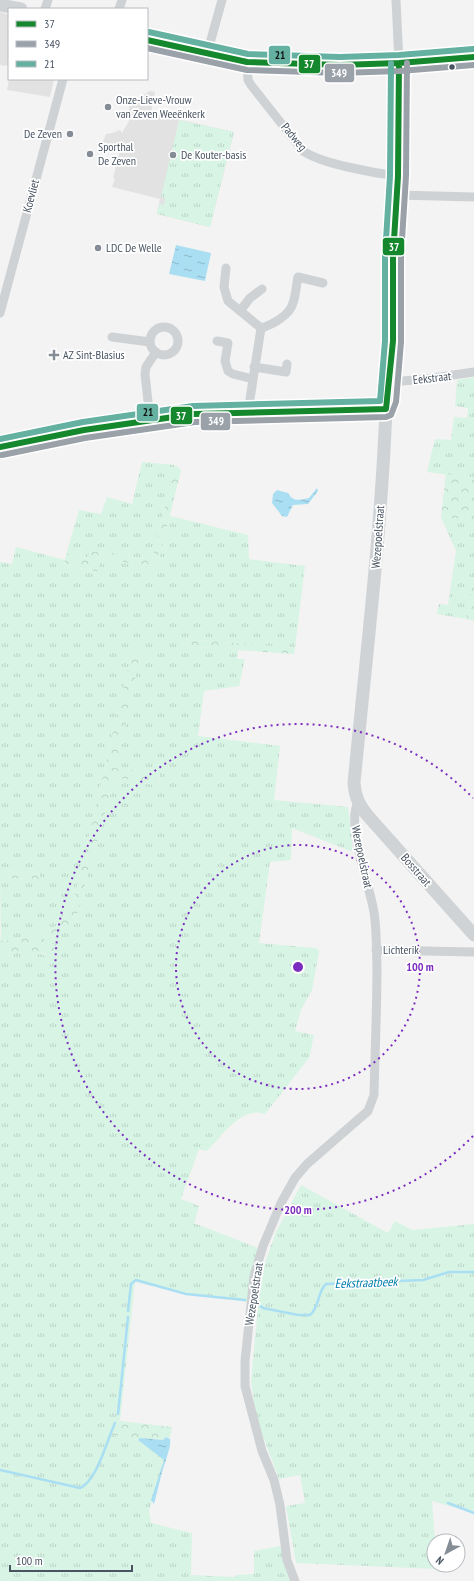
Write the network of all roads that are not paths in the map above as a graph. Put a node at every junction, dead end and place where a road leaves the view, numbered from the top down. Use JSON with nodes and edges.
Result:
{"nodes":[{"id":1,"x":222,"y":0,"type":"edge"},
{"id":2,"x":396,"y":0,"type":"edge"},
{"id":3,"x":0,"y":4,"type":"edge"},
{"id":4,"x":16,"y":8,"type":"edge"},
{"id":5,"x":148,"y":40,"type":"edge"},
{"id":6,"x":207,"y":54,"type":"junction"},
{"id":7,"x":474,"y":57,"type":"edge"},
{"id":8,"x":248,"y":62,"type":"junction"},
{"id":9,"x":399,"y":63,"type":"junction"},
{"id":10,"x":63,"y":80,"type":"edge"},
{"id":11,"x":398,"y":176,"type":"junction"},
{"id":12,"x":397,"y":195,"type":"junction"},
{"id":13,"x":474,"y":197,"type":"edge"},
{"id":14,"x":226,"y":268,"type":"dead end"},
{"id":15,"x":323,"y":283,"type":"dead end"},
{"id":16,"x":262,"y":289,"type":"dead end"},
{"id":17,"x":240,"y":311,"type":"junction"},
{"id":18,"x":0,"y":313,"type":"edge"},
{"id":19,"x":261,"y":328,"type":"junction"},
{"id":20,"x":112,"y":337,"type":"dead end"},
{"id":21,"x":217,"y":341,"type":"dead end"},
{"id":22,"x":150,"y":342,"type":"junction"},
{"id":23,"x":156,"y":352,"type":"junction"},
{"id":24,"x":254,"y":367,"type":"junction"},
{"id":25,"x":286,"y":372,"type":"dead end"},
{"id":26,"x":474,"y":372,"type":"edge"},
{"id":27,"x":253,"y":379,"type":"junction"},
{"id":28,"x":390,"y":382,"type":"junction"},
{"id":29,"x":386,"y":409,"type":"junction"},
{"id":30,"x":248,"y":412,"type":"junction"},
{"id":31,"x":150,"y":420,"type":"junction"},
{"id":32,"x":0,"y":447,"type":"edge"},
{"id":33,"x":358,"y":804,"type":"junction"},
{"id":34,"x":474,"y":935,"type":"edge"},
{"id":35,"x":376,"y":950,"type":"junction"},
{"id":36,"x":474,"y":952,"type":"edge"},
{"id":37,"x":295,"y":1581,"type":"edge"}],
"edges":[{"from":1,"to":6,"type":"street"},
{"from":2,"to":9,"type":"street"},
{"from":3,"to":4,"type":"street"},
{"from":5,"to":6,"type":"street"},
{"from":6,"to":8,"type":"street"},
{"from":7,"to":9,"type":"street"},
{"from":8,"to":9,"type":"street"},
{"from":8,"to":11,"type":"street","name":"Padweg"},
{"from":9,"to":11,"type":"street","name":"Wezepoelstraat"},
{"from":10,"to":18,"type":"street","name":"Koevliet"},
{"from":11,"to":12,"type":"street","name":"Wezepoelstraat"},
{"from":12,"to":13,"type":"street"},
{"from":12,"to":28,"type":"street","name":"Wezepoelstraat"},
{"from":14,"to":17,"type":"street"},
{"from":15,"to":19,"type":"street"},
{"from":16,"to":17,"type":"street"},
{"from":17,"to":19,"type":"street"},
{"from":19,"to":24,"type":"street"},
{"from":20,"to":22,"type":"street"},
{"from":21,"to":27,"type":"street"},
{"from":22,"to":23,"type":"street"},
{"from":22,"to":23,"type":"street"},
{"from":23,"to":31,"type":"street"},
{"from":24,"to":25,"type":"street"},
{"from":24,"to":27,"type":"street"},
{"from":26,"to":28,"type":"street","name":"Eekstraat"},
{"from":27,"to":30,"type":"street"},
{"from":28,"to":29,"type":"street","name":"Wezepoelstraat"},
{"from":29,"to":30,"type":"street"},
{"from":29,"to":33,"type":"street","name":"Wezepoelstraat"},
{"from":30,"to":31,"type":"street"},
{"from":31,"to":32,"type":"street"},
{"from":33,"to":34,"type":"street","name":"Bosstraat"},
{"from":33,"to":35,"type":"street","name":"Wezepoelstraat"},
{"from":35,"to":36,"type":"street","name":"Lichterik"},
{"from":35,"to":37,"type":"street","name":"Wezepoelstraat"}]}
